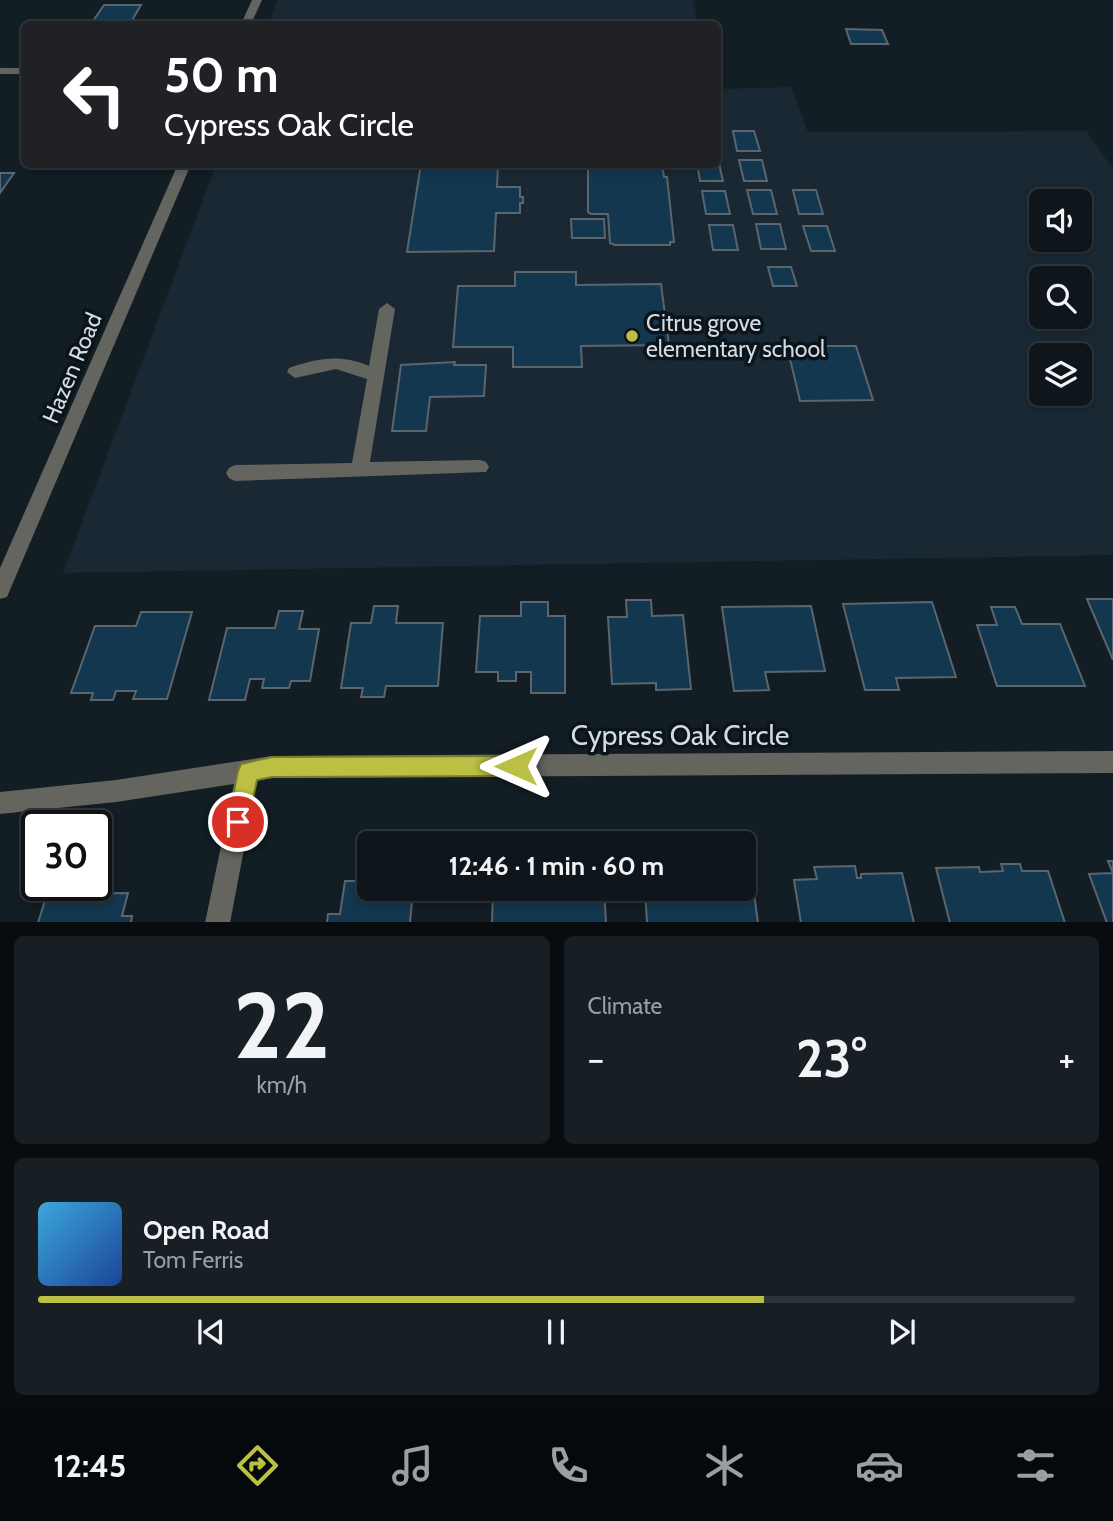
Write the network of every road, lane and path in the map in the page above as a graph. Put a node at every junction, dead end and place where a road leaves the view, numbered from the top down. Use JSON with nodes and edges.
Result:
{"nodes":[{"id":1,"x":257,"y":0,"type":"edge"},
{"id":2,"x":247,"y":21,"type":"edge"},
{"id":3,"x":0,"y":71,"type":"edge"},
{"id":4,"x":21,"y":71,"type":"edge"},
{"id":5,"x":183,"y":168,"type":"edge"},
{"id":6,"x":387,"y":309,"type":"dead end"},
{"id":7,"x":295,"y":372,"type":"dead end"},
{"id":8,"x":375,"y":376,"type":"junction"},
{"id":9,"x":480,"y":467,"type":"dead end"},
{"id":10,"x":360,"y":470,"type":"junction"},
{"id":11,"x":235,"y":473,"type":"dead end"},
{"id":12,"x":1,"y":584,"type":"edge"},
{"id":13,"x":1113,"y":762,"type":"edge"},
{"id":14,"x":248,"y":771,"type":"junction"},
{"id":15,"x":0,"y":803,"type":"edge"},
{"id":16,"x":218,"y":922,"type":"edge"}],
"edges":[{"from":1,"to":2,"type":"street"},
{"from":3,"to":4,"type":"street"},
{"from":5,"to":12,"type":"street","name":"Hazen Road"},
{"from":6,"to":8,"type":"street"},
{"from":7,"to":8,"type":"street"},
{"from":8,"to":10,"type":"street"},
{"from":9,"to":10,"type":"street"},
{"from":10,"to":11,"type":"street"},
{"from":13,"to":14,"type":"street","name":"Cypress Oak Circle"},
{"from":14,"to":15,"type":"street","name":"Cypress Oak Circle"},
{"from":14,"to":16,"type":"street"}]}
